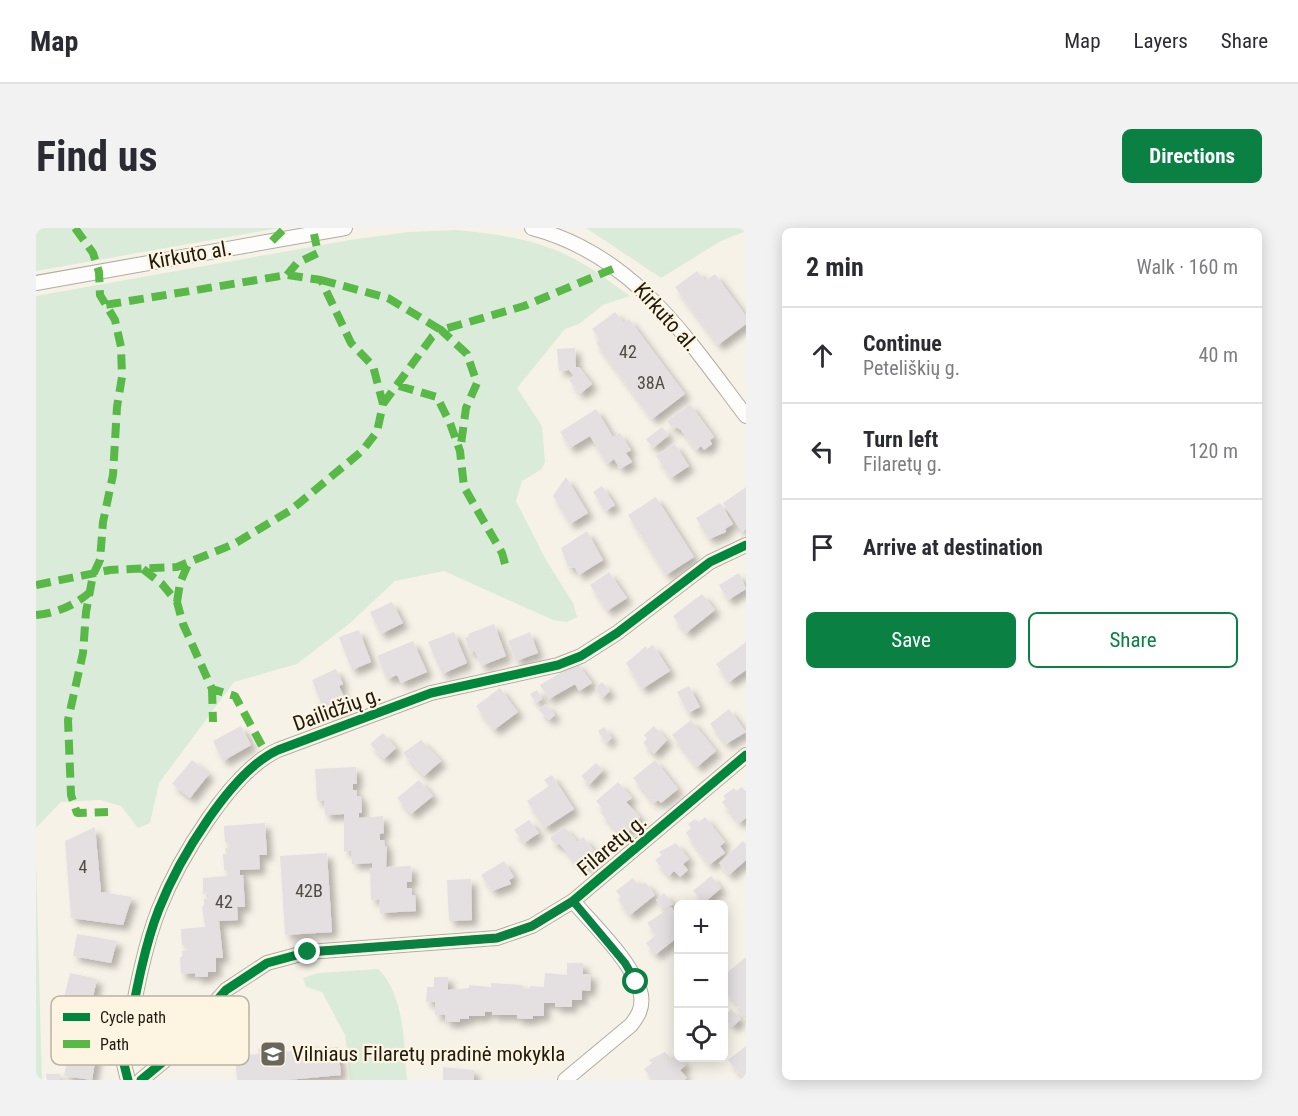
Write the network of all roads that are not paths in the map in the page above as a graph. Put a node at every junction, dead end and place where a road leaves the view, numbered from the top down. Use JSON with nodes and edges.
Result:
{"nodes":[{"id":1,"x":345,"y":228,"type":"edge"},
{"id":2,"x":532,"y":228,"type":"edge"},
{"id":3,"x":36,"y":284,"type":"edge"},
{"id":4,"x":746,"y":416,"type":"edge"},
{"id":5,"x":746,"y":545,"type":"edge"},
{"id":6,"x":746,"y":755,"type":"edge"},
{"id":7,"x":573,"y":901,"type":"junction"},
{"id":8,"x":138,"y":996,"type":"edge"},
{"id":9,"x":221,"y":996,"type":"edge"},
{"id":10,"x":124,"y":1065,"type":"edge"},
{"id":11,"x":159,"y":1065,"type":"edge"},
{"id":12,"x":128,"y":1080,"type":"edge"},
{"id":13,"x":141,"y":1080,"type":"edge"},
{"id":14,"x":565,"y":1080,"type":"edge"}],
"edges":[{"from":1,"to":3,"type":"street","name":"Kirkuto al."},
{"from":2,"to":4,"type":"street","name":"Kirkuto al."},
{"from":5,"to":8,"type":"street","name":"Dailidžių g."},
{"from":6,"to":7,"type":"street","name":"Filaretų g."},
{"from":7,"to":9,"type":"street","name":"Filaretų g."},
{"from":7,"to":14,"type":"street"},
{"from":10,"to":12,"type":"street","name":"Dailidžių g."},
{"from":11,"to":13,"type":"street","name":"Filaretų g."}]}
